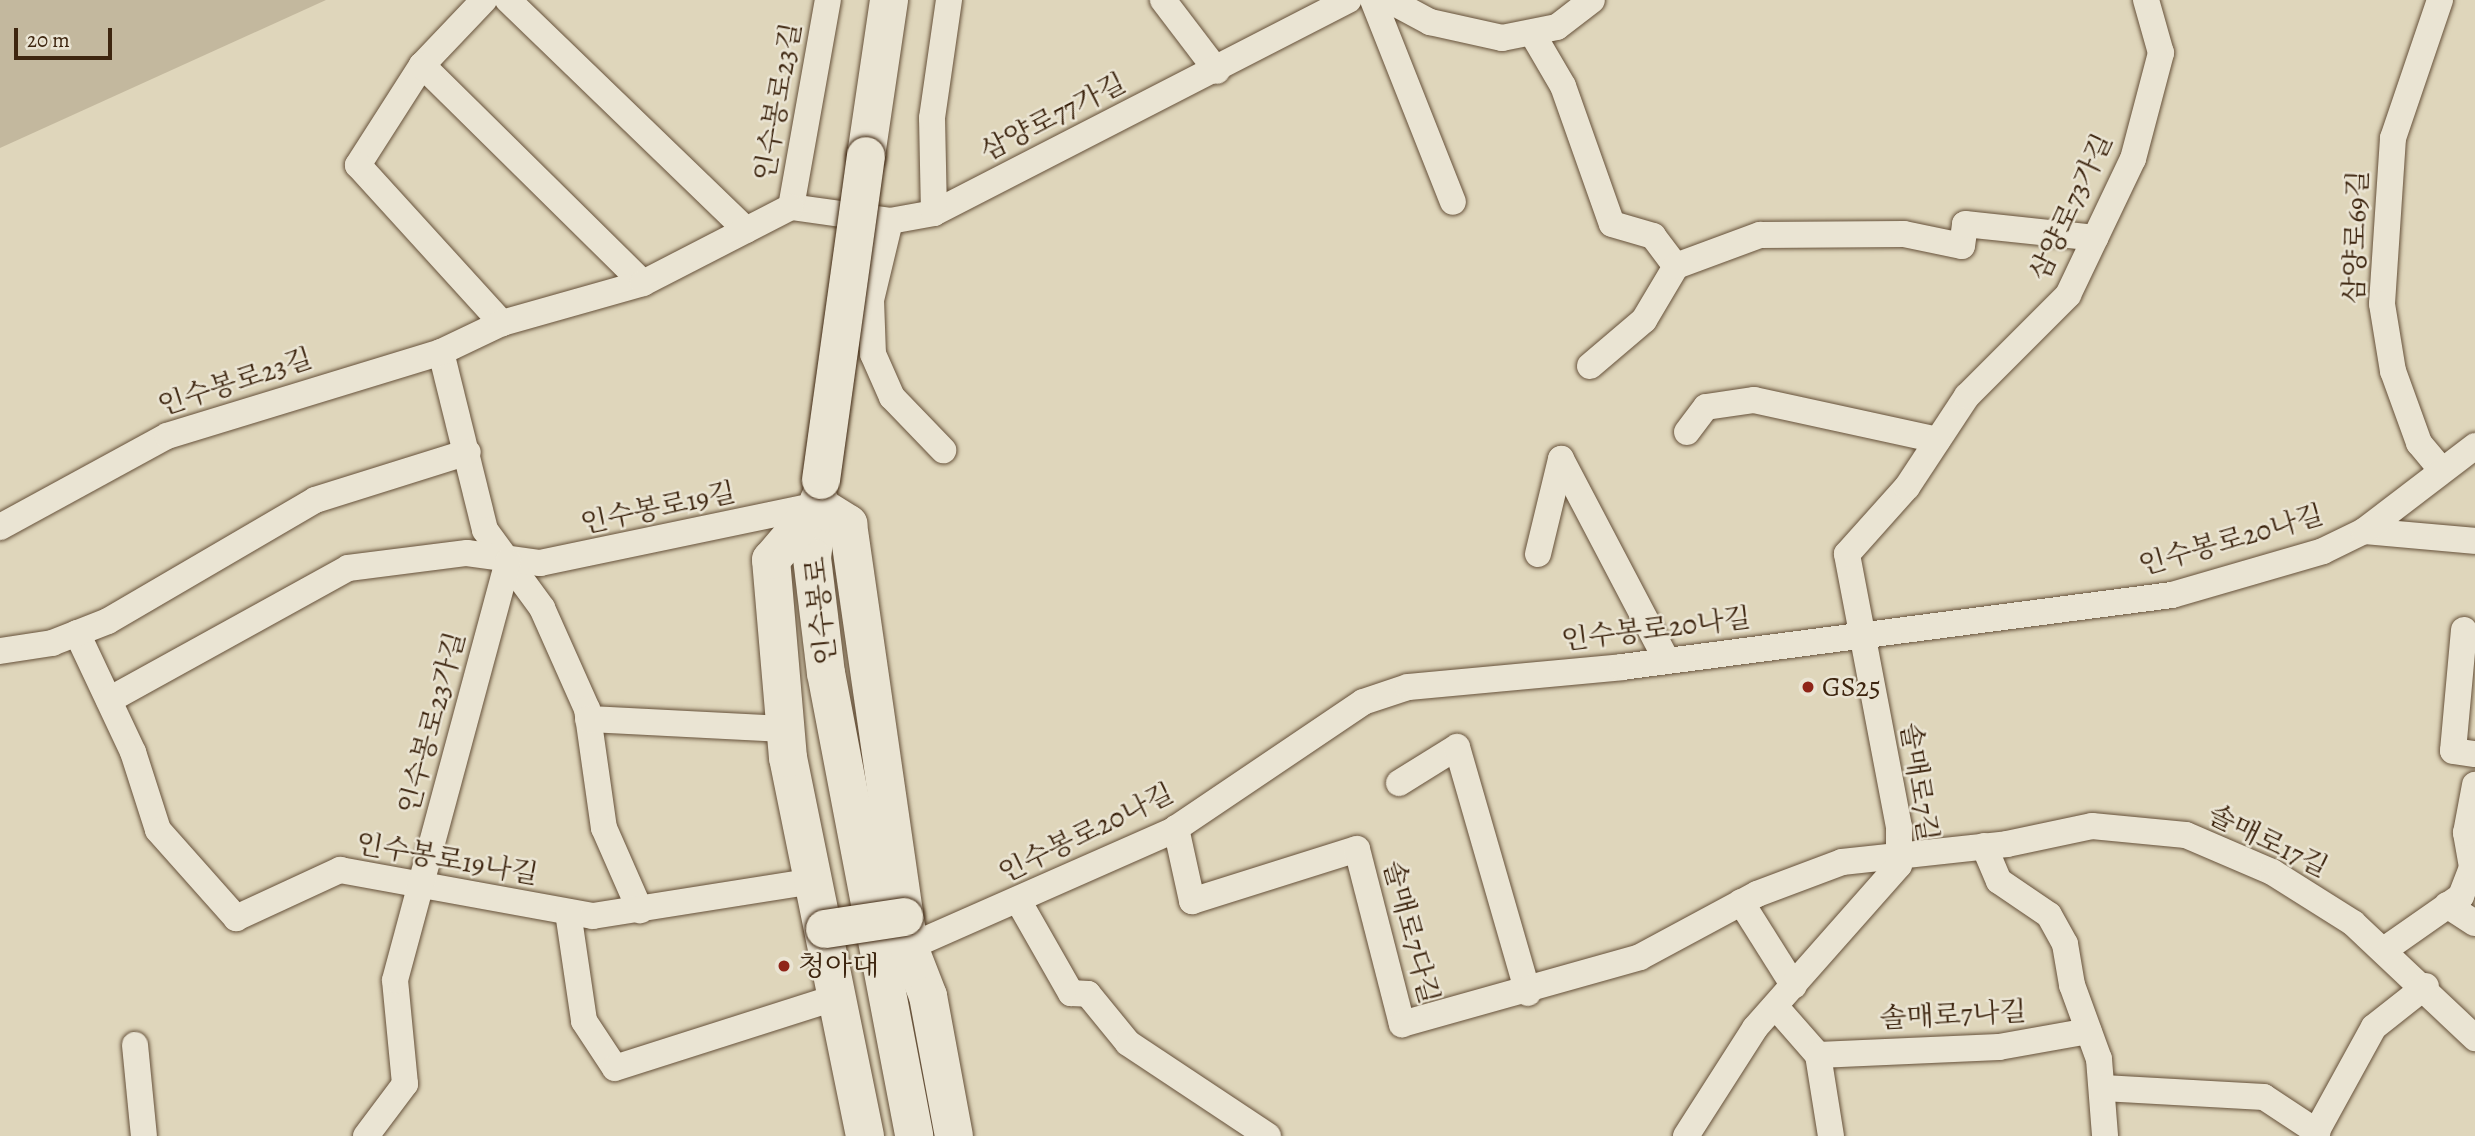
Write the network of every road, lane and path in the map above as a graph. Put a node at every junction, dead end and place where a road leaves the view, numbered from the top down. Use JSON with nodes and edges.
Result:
{"nodes":[{"id":1,"x":484,"y":0,"type":"edge"},
{"id":2,"x":509,"y":0,"type":"edge"},
{"id":3,"x":828,"y":0,"type":"edge"},
{"id":4,"x":888,"y":0,"type":"edge"},
{"id":5,"x":949,"y":0,"type":"edge"},
{"id":6,"x":1163,"y":0,"type":"edge"},
{"id":7,"x":1373,"y":0,"type":"edge"},
{"id":8,"x":1389,"y":0,"type":"edge"},
{"id":9,"x":1592,"y":0,"type":"edge"},
{"id":10,"x":2146,"y":0,"type":"edge"},
{"id":11,"x":2440,"y":0,"type":"edge"},
{"id":12,"x":1345,"y":1,"type":"edge"},
{"id":13,"x":1532,"y":33,"type":"junction"},
{"id":14,"x":422,"y":65,"type":"junction"},
{"id":15,"x":1217,"y":71,"type":"junction"},
{"id":16,"x":1453,"y":202,"type":"dead end"},
{"id":17,"x":791,"y":207,"type":"junction"},
{"id":18,"x":925,"y":214,"type":"junction"},
{"id":19,"x":890,"y":221,"type":"junction"},
{"id":20,"x":746,"y":230,"type":"junction"},
{"id":21,"x":2095,"y":239,"type":"junction"},
{"id":22,"x":1676,"y":266,"type":"junction"},
{"id":23,"x":643,"y":283,"type":"junction"},
{"id":24,"x":502,"y":323,"type":"junction"},
{"id":25,"x":441,"y":352,"type":"junction"},
{"id":26,"x":1590,"y":366,"type":"dead end"},
{"id":27,"x":1688,"y":432,"type":"dead end"},
{"id":28,"x":1938,"y":440,"type":"junction"},
{"id":29,"x":2475,"y":446,"type":"edge"},
{"id":30,"x":943,"y":450,"type":"dead end"},
{"id":31,"x":468,"y":452,"type":"junction"},
{"id":32,"x":2442,"y":470,"type":"junction"},
{"id":33,"x":820,"y":493,"type":"junction"},
{"id":34,"x":0,"y":527,"type":"edge"},
{"id":35,"x":2364,"y":531,"type":"junction"},
{"id":36,"x":2475,"y":541,"type":"edge"},
{"id":37,"x":1538,"y":554,"type":"dead end"},
{"id":38,"x":508,"y":561,"type":"junction"},
{"id":39,"x":2464,"y":630,"type":"dead end"},
{"id":40,"x":78,"y":633,"type":"junction"},
{"id":41,"x":1860,"y":634,"type":"junction"},
{"id":42,"x":0,"y":651,"type":"edge"},
{"id":43,"x":1667,"y":661,"type":"junction"},
{"id":44,"x":108,"y":700,"type":"junction"},
{"id":45,"x":588,"y":719,"type":"junction"},
{"id":46,"x":786,"y":729,"type":"junction"},
{"id":47,"x":2475,"y":754,"type":"edge"},
{"id":48,"x":1399,"y":783,"type":"dead end"},
{"id":49,"x":2475,"y":785,"type":"edge"},
{"id":50,"x":1176,"y":828,"type":"junction"},
{"id":51,"x":1984,"y":846,"type":"junction"},
{"id":52,"x":1899,"y":854,"type":"junction"},
{"id":53,"x":2473,"y":867,"type":"edge"},
{"id":54,"x":815,"y":881,"type":"junction"},
{"id":55,"x":421,"y":883,"type":"junction"},
{"id":56,"x":1019,"y":902,"type":"junction"},
{"id":57,"x":1741,"y":902,"type":"junction"},
{"id":58,"x":2447,"y":905,"type":"junction"},
{"id":59,"x":639,"y":910,"type":"junction"},
{"id":60,"x":568,"y":912,"type":"junction"},
{"id":61,"x":2475,"y":923,"type":"edge"},
{"id":62,"x":825,"y":929,"type":"junction"},
{"id":63,"x":906,"y":932,"type":"junction"},
{"id":64,"x":2384,"y":950,"type":"junction"},
{"id":65,"x":1794,"y":986,"type":"junction"},
{"id":66,"x":2426,"y":986,"type":"junction"},
{"id":67,"x":1528,"y":993,"type":"junction"},
{"id":68,"x":838,"y":997,"type":"junction"},
{"id":69,"x":1775,"y":1006,"type":"junction"},
{"id":70,"x":2089,"y":1031,"type":"junction"},
{"id":71,"x":2475,"y":1038,"type":"edge"},
{"id":72,"x":135,"y":1045,"type":"dead end"},
{"id":73,"x":1818,"y":1055,"type":"junction"},
{"id":74,"x":2103,"y":1088,"type":"junction"},
{"id":75,"x":2315,"y":1134,"type":"edge"},
{"id":76,"x":144,"y":1136,"type":"edge"},
{"id":77,"x":366,"y":1136,"type":"edge"},
{"id":78,"x":865,"y":1136,"type":"edge"},
{"id":79,"x":914,"y":1136,"type":"edge"},
{"id":80,"x":954,"y":1136,"type":"edge"},
{"id":81,"x":1268,"y":1136,"type":"edge"},
{"id":82,"x":1686,"y":1136,"type":"edge"},
{"id":83,"x":1831,"y":1136,"type":"edge"},
{"id":84,"x":2105,"y":1136,"type":"edge"}],
"edges":[{"from":1,"to":14,"type":"street"},
{"from":2,"to":20,"type":"street","name":"인수봉로23길"},
{"from":3,"to":17,"type":"street","name":"인수봉로23길"},
{"from":4,"to":33,"type":"main road","name":"인수봉로","bridge":true},
{"from":5,"to":18,"type":"street"},
{"from":6,"to":15,"type":"street"},
{"from":7,"to":16,"type":"street"},
{"from":8,"to":13,"type":"street"},
{"from":9,"to":13,"type":"street"},
{"from":10,"to":21,"type":"street","name":"삼양로73가길"},
{"from":11,"to":32,"type":"street","name":"삼양로69길"},
{"from":12,"to":15,"type":"street","name":"삼양로77가길"},
{"from":13,"to":22,"type":"street"},
{"from":14,"to":23,"type":"street"},
{"from":14,"to":24,"type":"street"},
{"from":15,"to":18,"type":"street","name":"삼양로77가길"},
{"from":17,"to":19,"type":"street","name":"삼양로77가길"},
{"from":17,"to":20,"type":"street","name":"인수봉로23길"},
{"from":18,"to":19,"type":"street","name":"삼양로77가길"},
{"from":19,"to":30,"type":"street"},
{"from":20,"to":23,"type":"street","name":"인수봉로23길"},
{"from":21,"to":22,"type":"street"},
{"from":21,"to":28,"type":"street","name":"삼양로73가길"},
{"from":22,"to":26,"type":"street"},
{"from":23,"to":24,"type":"street","name":"인수봉로23길"},
{"from":24,"to":25,"type":"street","name":"인수봉로23길"},
{"from":25,"to":31,"type":"street"},
{"from":25,"to":34,"type":"street","name":"인수봉로23길"},
{"from":27,"to":28,"type":"street"},
{"from":28,"to":41,"type":"street","name":"삼양로73가길"},
{"from":29,"to":32,"type":"street","name":"인수봉로20나길"},
{"from":31,"to":38,"type":"street"},
{"from":31,"to":40,"type":"street"},
{"from":32,"to":35,"type":"street","name":"인수봉로20나길"},
{"from":33,"to":38,"type":"street","name":"인수봉로19길"},
{"from":33,"to":46,"type":"main road"},
{"from":33,"to":63,"type":"main road"},
{"from":33,"to":79,"type":"main road","name":"인수봉로"},
{"from":35,"to":36,"type":"street"},
{"from":35,"to":41,"type":"street","name":"인수봉로20나길"},
{"from":37,"to":43,"type":"street"},
{"from":38,"to":44,"type":"street"},
{"from":38,"to":45,"type":"street"},
{"from":38,"to":55,"type":"street","name":"인수봉로23가길"},
{"from":39,"to":47,"type":"street"},
{"from":40,"to":42,"type":"street"},
{"from":40,"to":44,"type":"street","name":"인수봉로19나길"},
{"from":41,"to":43,"type":"street","name":"인수봉로20나길"},
{"from":41,"to":52,"type":"street","name":"솔매로7길"},
{"from":43,"to":50,"type":"street","name":"인수봉로20나길"},
{"from":44,"to":55,"type":"street","name":"인수봉로19나길"},
{"from":45,"to":46,"type":"street"},
{"from":45,"to":59,"type":"street"},
{"from":46,"to":54,"type":"main road"},
{"from":48,"to":67,"type":"street"},
{"from":49,"to":53,"type":"street"},
{"from":50,"to":56,"type":"street","name":"인수봉로20나길"},
{"from":50,"to":67,"type":"street","name":"솔매로7다길"},
{"from":51,"to":52,"type":"street","name":"솔매로17길"},
{"from":51,"to":64,"type":"street","name":"솔매로17길"},
{"from":51,"to":70,"type":"street"},
{"from":52,"to":57,"type":"street","name":"솔매로7다길"},
{"from":52,"to":65,"type":"street","name":"솔매로7길"},
{"from":53,"to":58,"type":"street"},
{"from":54,"to":59,"type":"street","name":"인수봉로19나길"},
{"from":54,"to":62,"type":"main road"},
{"from":55,"to":60,"type":"street","name":"인수봉로19나길"},
{"from":55,"to":77,"type":"street","name":"인수봉로23가길"},
{"from":56,"to":63,"type":"street","name":"인수봉로20나길"},
{"from":56,"to":81,"type":"street"},
{"from":57,"to":65,"type":"street"},
{"from":57,"to":67,"type":"street","name":"솔매로7다길"},
{"from":58,"to":61,"type":"street"},
{"from":58,"to":64,"type":"street"},
{"from":59,"to":60,"type":"street","name":"인수봉로19나길"},
{"from":60,"to":68,"type":"street","name":"인수봉로19나길"},
{"from":62,"to":63,"type":"main road","bridge":true},
{"from":62,"to":68,"type":"main road"},
{"from":63,"to":80,"type":"main road"},
{"from":64,"to":66,"type":"street","name":"솔매로17길"},
{"from":65,"to":69,"type":"street","name":"솔매로7길"},
{"from":66,"to":71,"type":"street","name":"솔매로17길"},
{"from":66,"to":75,"type":"street"},
{"from":68,"to":78,"type":"main road"},
{"from":69,"to":73,"type":"street"},
{"from":69,"to":82,"type":"street","name":"솔매로7길"},
{"from":70,"to":73,"type":"street","name":"솔매로7나길"},
{"from":70,"to":74,"type":"street"},
{"from":72,"to":76,"type":"street"},
{"from":73,"to":83,"type":"street"},
{"from":74,"to":75,"type":"street"},
{"from":74,"to":84,"type":"street"}]}
